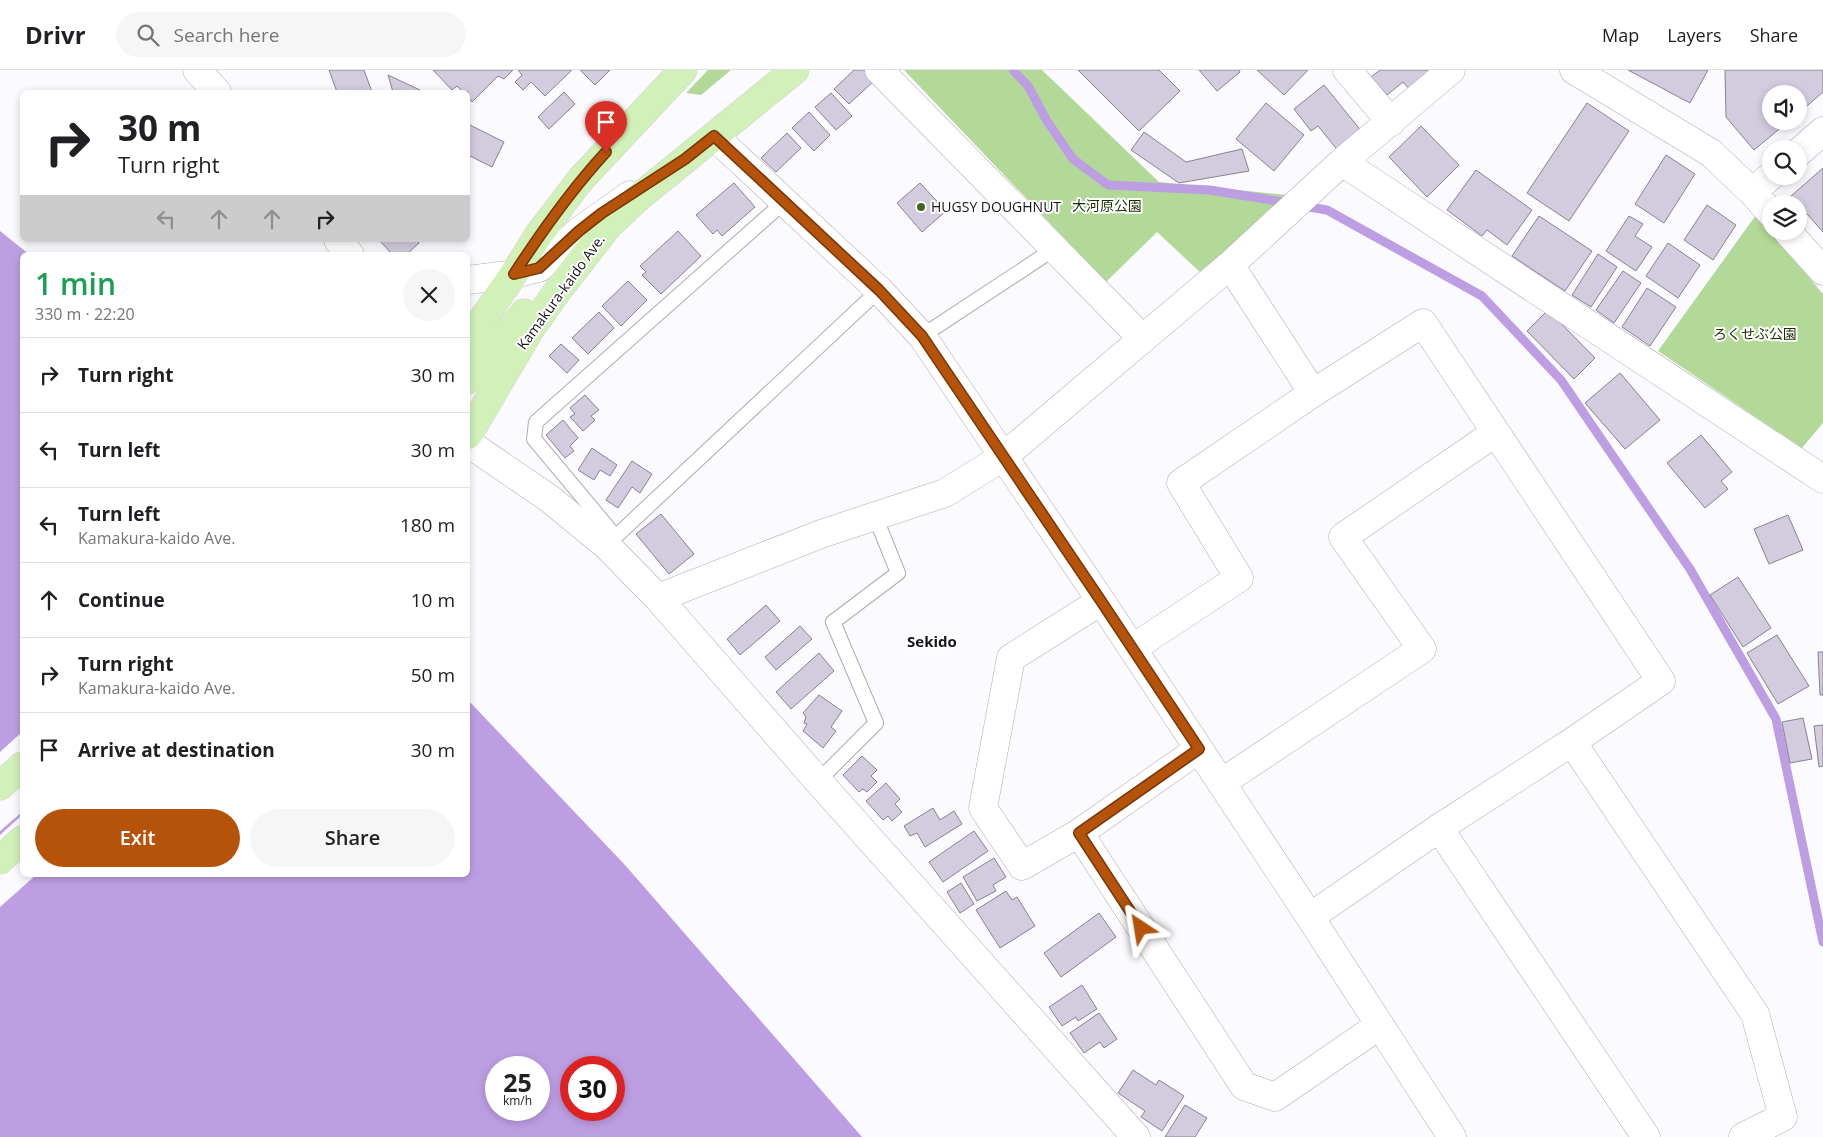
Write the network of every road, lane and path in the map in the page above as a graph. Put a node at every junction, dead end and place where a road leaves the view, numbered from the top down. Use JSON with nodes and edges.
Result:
{"nodes":[{"id":1,"x":197,"y":70,"type":"edge"},
{"id":2,"x":681,"y":70,"type":"edge"},
{"id":3,"x":794,"y":70,"type":"edge"},
{"id":4,"x":879,"y":70,"type":"edge"},
{"id":5,"x":1347,"y":70,"type":"edge"},
{"id":6,"x":1450,"y":70,"type":"edge"},
{"id":7,"x":1574,"y":70,"type":"edge"},
{"id":8,"x":215,"y":90,"type":"edge"},
{"id":9,"x":1391,"y":122,"type":"junction"},
{"id":10,"x":1823,"y":131,"type":"edge"},
{"id":11,"x":714,"y":136,"type":"junction"},
{"id":12,"x":1807,"y":145,"type":"edge"},
{"id":13,"x":685,"y":159,"type":"junction"},
{"id":14,"x":1342,"y":162,"type":"junction"},
{"id":15,"x":1762,"y":184,"type":"edge"},
{"id":16,"x":784,"y":202,"type":"junction"},
{"id":17,"x":608,"y":226,"type":"junction"},
{"id":18,"x":1795,"y":240,"type":"edge"},
{"id":19,"x":340,"y":242,"type":"edge"},
{"id":20,"x":1054,"y":249,"type":"junction"},
{"id":21,"x":348,"y":252,"type":"edge"},
{"id":22,"x":1230,"y":265,"type":"junction"},
{"id":23,"x":1823,"y":271,"type":"edge"},
{"id":24,"x":514,"y":274,"type":"junction"},
{"id":25,"x":470,"y":280,"type":"edge"},
{"id":26,"x":879,"y":290,"type":"junction"},
{"id":27,"x":922,"y":336,"type":"junction"},
{"id":28,"x":470,"y":337,"type":"edge"},
{"id":29,"x":1143,"y":339,"type":"junction"},
{"id":30,"x":470,"y":378,"type":"edge"},
{"id":31,"x":1314,"y":393,"type":"junction"},
{"id":32,"x":470,"y":432,"type":"edge"},
{"id":33,"x":1495,"y":433,"type":"junction"},
{"id":34,"x":470,"y":444,"type":"edge"},
{"id":35,"x":1003,"y":457,"type":"junction"},
{"id":36,"x":1823,"y":479,"type":"edge"},
{"id":37,"x":875,"y":516,"type":"junction"},
{"id":38,"x":611,"y":541,"type":"junction"},
{"id":39,"x":658,"y":598,"type":"junction"},
{"id":40,"x":1101,"y":601,"type":"junction"},
{"id":41,"x":1133,"y":648,"type":"junction"},
{"id":42,"x":1572,"y":742,"type":"junction"},
{"id":43,"x":1199,"y":749,"type":"junction"},
{"id":44,"x":20,"y":768,"type":"edge"},
{"id":45,"x":818,"y":781,"type":"junction"},
{"id":46,"x":0,"y":786,"type":"edge"},
{"id":47,"x":1226,"y":790,"type":"junction"},
{"id":48,"x":1439,"y":828,"type":"junction"},
{"id":49,"x":1079,"y":833,"type":"junction"},
{"id":50,"x":20,"y":842,"type":"edge"},
{"id":51,"x":0,"y":860,"type":"edge"},
{"id":52,"x":1310,"y":917,"type":"junction"},
{"id":53,"x":1380,"y":1025,"type":"junction"},
{"id":54,"x":1136,"y":1137,"type":"edge"},
{"id":55,"x":1452,"y":1137,"type":"edge"},
{"id":56,"x":1646,"y":1137,"type":"edge"},
{"id":57,"x":1743,"y":1137,"type":"edge"}],
"edges":[{"from":1,"to":8,"type":"street"},
{"from":2,"to":24,"type":"main road"},
{"from":3,"to":11,"type":"main road","name":"Kamakura-kaido Ave."},
{"from":4,"to":20,"type":"street"},
{"from":5,"to":9,"type":"street"},
{"from":6,"to":9,"type":"street"},
{"from":7,"to":15,"type":"street"},
{"from":9,"to":14,"type":"street"},
{"from":10,"to":12,"type":"street"},
{"from":11,"to":13,"type":"main road","name":"Kamakura-kaido Ave."},
{"from":11,"to":16,"type":"street"},
{"from":13,"to":17,"type":"main road","name":"Kamakura-kaido Ave."},
{"from":13,"to":24,"type":"street"},
{"from":14,"to":22,"type":"street"},
{"from":14,"to":36,"type":"street"},
{"from":16,"to":26,"type":"street"},
{"from":16,"to":38,"type":"lane"},
{"from":17,"to":30,"type":"main road","name":"Kamakura-kaido Ave."},
{"from":17,"to":32,"type":"main road","name":"Kamakura-kaido Ave."},
{"from":18,"to":23,"type":"street"},
{"from":19,"to":21,"type":"street"},
{"from":20,"to":27,"type":"lane"},
{"from":20,"to":29,"type":"street"},
{"from":22,"to":29,"type":"street"},
{"from":22,"to":31,"type":"street"},
{"from":24,"to":25,"type":"street"},
{"from":24,"to":28,"type":"main road"},
{"from":26,"to":27,"type":"street"},
{"from":26,"to":38,"type":"lane"},
{"from":27,"to":35,"type":"street"},
{"from":29,"to":35,"type":"street"},
{"from":31,"to":33,"type":"street"},
{"from":31,"to":41,"type":"street"},
{"from":33,"to":42,"type":"street"},
{"from":33,"to":47,"type":"street"},
{"from":34,"to":38,"type":"street"},
{"from":35,"to":37,"type":"street"},
{"from":35,"to":40,"type":"street"},
{"from":37,"to":39,"type":"street"},
{"from":37,"to":45,"type":"lane"},
{"from":38,"to":39,"type":"street"},
{"from":39,"to":45,"type":"street"},
{"from":40,"to":41,"type":"street"},
{"from":40,"to":49,"type":"street"},
{"from":41,"to":43,"type":"street"},
{"from":42,"to":48,"type":"street"},
{"from":42,"to":57,"type":"street"},
{"from":43,"to":47,"type":"street"},
{"from":43,"to":49,"type":"street"},
{"from":44,"to":46,"type":"main road"},
{"from":45,"to":54,"type":"street"},
{"from":47,"to":52,"type":"street"},
{"from":48,"to":52,"type":"street"},
{"from":48,"to":56,"type":"street"},
{"from":49,"to":53,"type":"street"},
{"from":50,"to":51,"type":"main road"},
{"from":52,"to":53,"type":"street"},
{"from":53,"to":55,"type":"street"}]}
